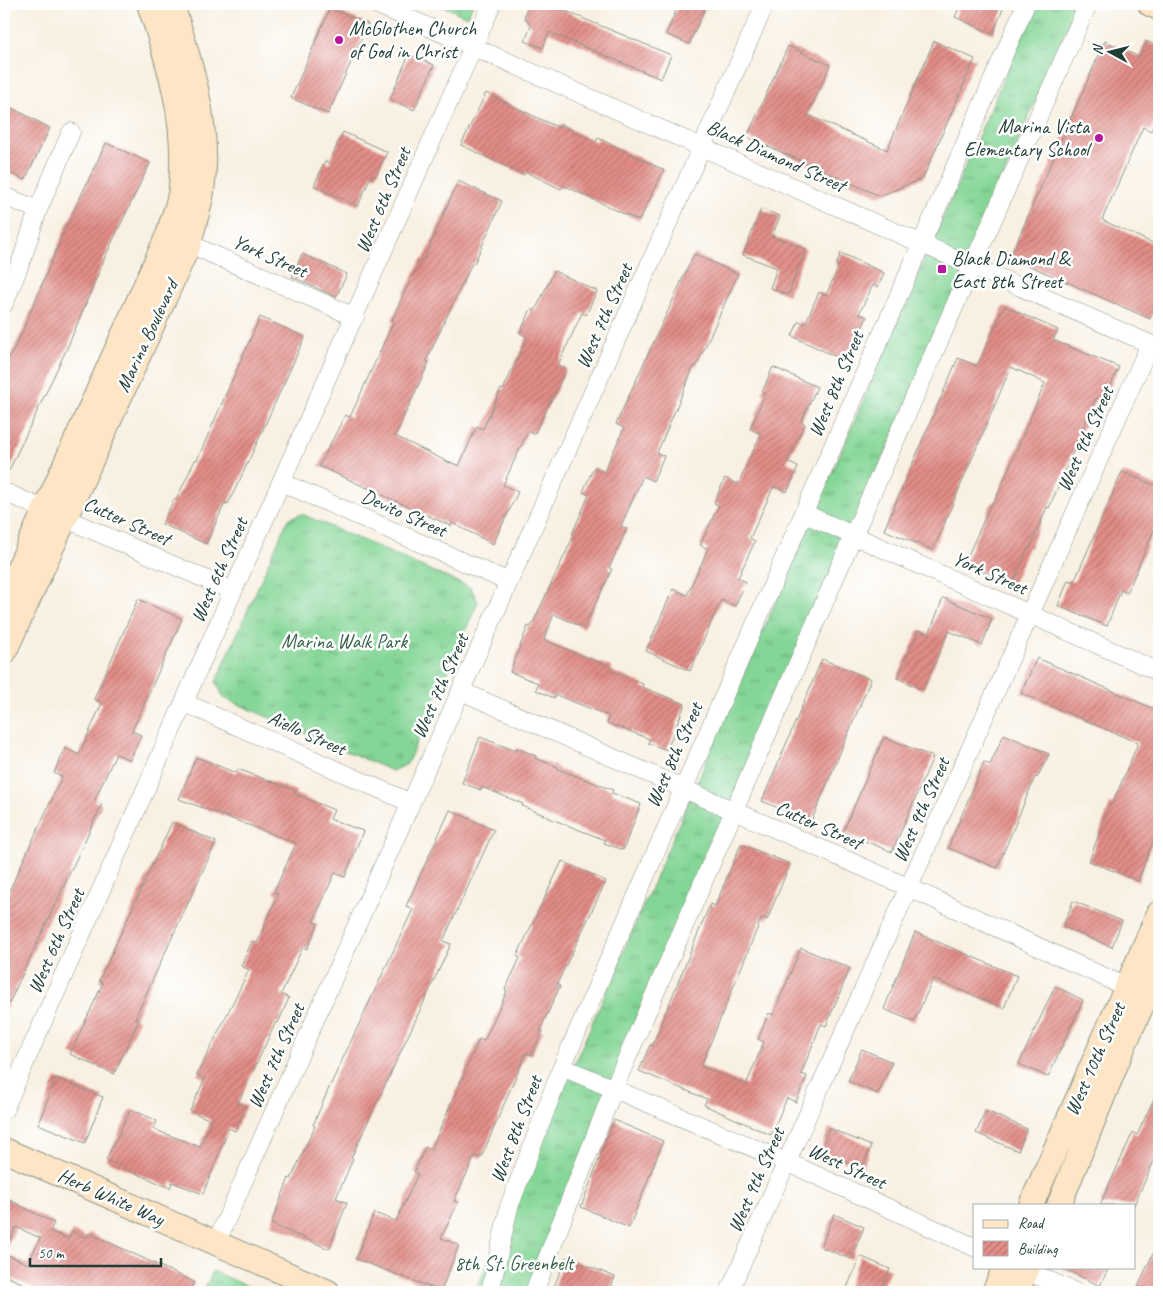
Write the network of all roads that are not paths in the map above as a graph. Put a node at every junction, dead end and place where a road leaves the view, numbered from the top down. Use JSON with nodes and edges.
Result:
{"nodes":[{"id":1,"x":149,"y":4,"type":"edge"},
{"id":2,"x":172,"y":4,"type":"edge"},
{"id":3,"x":376,"y":4,"type":"edge"},
{"id":4,"x":492,"y":4,"type":"edge"},
{"id":5,"x":765,"y":4,"type":"edge"},
{"id":6,"x":1026,"y":4,"type":"edge"},
{"id":7,"x":1088,"y":4,"type":"edge"},
{"id":8,"x":1150,"y":4,"type":"edge"},
{"id":9,"x":1159,"y":8,"type":"edge"},
{"id":10,"x":473,"y":47,"type":"junction"},
{"id":11,"x":71,"y":132,"type":"dead end"},
{"id":12,"x":702,"y":146,"type":"junction"},
{"id":13,"x":4,"y":196,"type":"edge"},
{"id":14,"x":38,"y":210,"type":"junction"},
{"id":15,"x":179,"y":239,"type":"junction"},
{"id":16,"x":920,"y":243,"type":"junction"},
{"id":17,"x":973,"y":266,"type":"junction"},
{"id":18,"x":4,"y":304,"type":"edge"},
{"id":19,"x":355,"y":317,"type":"junction"},
{"id":20,"x":1155,"y":346,"type":"edge"},
{"id":21,"x":281,"y":482,"type":"junction"},
{"id":22,"x":4,"y":492,"type":"edge"},
{"id":23,"x":54,"y":513,"type":"junction"},
{"id":24,"x":803,"y":514,"type":"junction"},
{"id":25,"x":853,"y":536,"type":"junction"},
{"id":26,"x":509,"y":582,"type":"junction"},
{"id":27,"x":233,"y":591,"type":"junction"},
{"id":28,"x":4,"y":601,"type":"edge"},
{"id":29,"x":1030,"y":614,"type":"junction"},
{"id":30,"x":4,"y":653,"type":"edge"},
{"id":31,"x":1159,"y":672,"type":"edge"},
{"id":32,"x":461,"y":691,"type":"junction"},
{"id":33,"x":185,"y":703,"type":"junction"},
{"id":34,"x":682,"y":787,"type":"junction"},
{"id":35,"x":412,"y":803,"type":"junction"},
{"id":36,"x":734,"y":811,"type":"junction"},
{"id":37,"x":910,"y":888,"type":"junction"},
{"id":38,"x":1159,"y":913,"type":"edge"},
{"id":39,"x":1159,"y":967,"type":"edge"},
{"id":40,"x":1144,"y":996,"type":"edge"},
{"id":41,"x":562,"y":1067,"type":"junction"},
{"id":42,"x":614,"y":1088,"type":"junction"},
{"id":43,"x":4,"y":1110,"type":"edge"},
{"id":44,"x":4,"y":1150,"type":"edge"},
{"id":45,"x":787,"y":1162,"type":"junction"},
{"id":46,"x":1032,"y":1204,"type":"edge"},
{"id":47,"x":1059,"y":1204,"type":"edge"},
{"id":48,"x":216,"y":1243,"type":"junction"},
{"id":49,"x":973,"y":1248,"type":"edge"},
{"id":50,"x":1019,"y":1273,"type":"edge"},
{"id":51,"x":328,"y":1292,"type":"edge"},
{"id":52,"x":490,"y":1292,"type":"edge"},
{"id":53,"x":534,"y":1292,"type":"edge"},
{"id":54,"x":729,"y":1292,"type":"edge"},
{"id":55,"x":994,"y":1292,"type":"edge"},
{"id":56,"x":1075,"y":1292,"type":"edge"}],
"edges":[{"from":1,"to":15,"type":"street","name":"Marina Boulevard"},
{"from":2,"to":15,"type":"street","name":"Marina Boulevard"},
{"from":3,"to":10,"type":"street","name":"Black Diamond Street"},
{"from":4,"to":10,"type":"street","name":"West 6th Street"},
{"from":5,"to":12,"type":"street","name":"West 7th Street"},
{"from":6,"to":16,"type":"street","name":"West 8th Street"},
{"from":7,"to":17,"type":"street"},
{"from":8,"to":9,"type":"street"},
{"from":10,"to":12,"type":"street","name":"Black Diamond Street"},
{"from":10,"to":19,"type":"street","name":"West 6th Street"},
{"from":11,"to":14,"type":"street"},
{"from":12,"to":16,"type":"street","name":"Black Diamond Street"},
{"from":12,"to":26,"type":"street","name":"West 7th Street"},
{"from":13,"to":14,"type":"street"},
{"from":14,"to":18,"type":"street"},
{"from":15,"to":19,"type":"street","name":"York Street"},
{"from":15,"to":23,"type":"street","name":"Marina Boulevard"},
{"from":16,"to":17,"type":"street","name":"Black Diamond Street"},
{"from":16,"to":24,"type":"street","name":"West 8th Street"},
{"from":17,"to":20,"type":"street","name":"Black Diamond Street"},
{"from":17,"to":25,"type":"street"},
{"from":19,"to":21,"type":"street","name":"West 6th Street"},
{"from":20,"to":29,"type":"street","name":"West 9th Street"},
{"from":21,"to":26,"type":"street","name":"Devito Street"},
{"from":21,"to":27,"type":"street","name":"West 6th Street"},
{"from":22,"to":23,"type":"street","name":"Cutter Street"},
{"from":23,"to":27,"type":"street","name":"Cutter Street"},
{"from":23,"to":28,"type":"street","name":"Marina Boulevard"},
{"from":23,"to":30,"type":"street","name":"Marina Boulevard"},
{"from":24,"to":25,"type":"street","name":"York Street"},
{"from":24,"to":34,"type":"street","name":"West 8th Street"},
{"from":25,"to":29,"type":"street","name":"York Street"},
{"from":25,"to":36,"type":"street"},
{"from":26,"to":32,"type":"street","name":"West 7th Street"},
{"from":27,"to":33,"type":"street","name":"West 6th Street"},
{"from":29,"to":31,"type":"street","name":"York Street"},
{"from":29,"to":37,"type":"street","name":"West 9th Street"},
{"from":32,"to":34,"type":"street","name":"Cutter Street"},
{"from":32,"to":35,"type":"street","name":"West 7th Street"},
{"from":33,"to":35,"type":"street","name":"Aiello Street"},
{"from":33,"to":43,"type":"street","name":"West 6th Street"},
{"from":34,"to":36,"type":"street","name":"Cutter Street"},
{"from":34,"to":41,"type":"street","name":"West 8th Street"},
{"from":35,"to":48,"type":"street","name":"West 7th Street"},
{"from":36,"to":37,"type":"street","name":"Cutter Street"},
{"from":36,"to":42,"type":"street"},
{"from":37,"to":40,"type":"street","name":"Cutter Street"},
{"from":37,"to":45,"type":"street","name":"West 9th Street"},
{"from":38,"to":40,"type":"street","name":"West 10th Street"},
{"from":39,"to":40,"type":"street","name":"West 10th Street"},
{"from":40,"to":46,"type":"street","name":"West 10th Street"},
{"from":40,"to":47,"type":"street","name":"West 10th Street"},
{"from":41,"to":42,"type":"street","name":"West Street"},
{"from":41,"to":52,"type":"street","name":"West 8th Street"},
{"from":42,"to":45,"type":"street","name":"West Street"},
{"from":42,"to":53,"type":"street"},
{"from":44,"to":48,"type":"street","name":"Herb White Way"},
{"from":45,"to":49,"type":"street","name":"West Street"},
{"from":45,"to":54,"type":"street","name":"West 9th Street"},
{"from":48,"to":51,"type":"street","name":"Herb White Way"},
{"from":50,"to":55,"type":"street"},
{"from":50,"to":56,"type":"street"}]}
